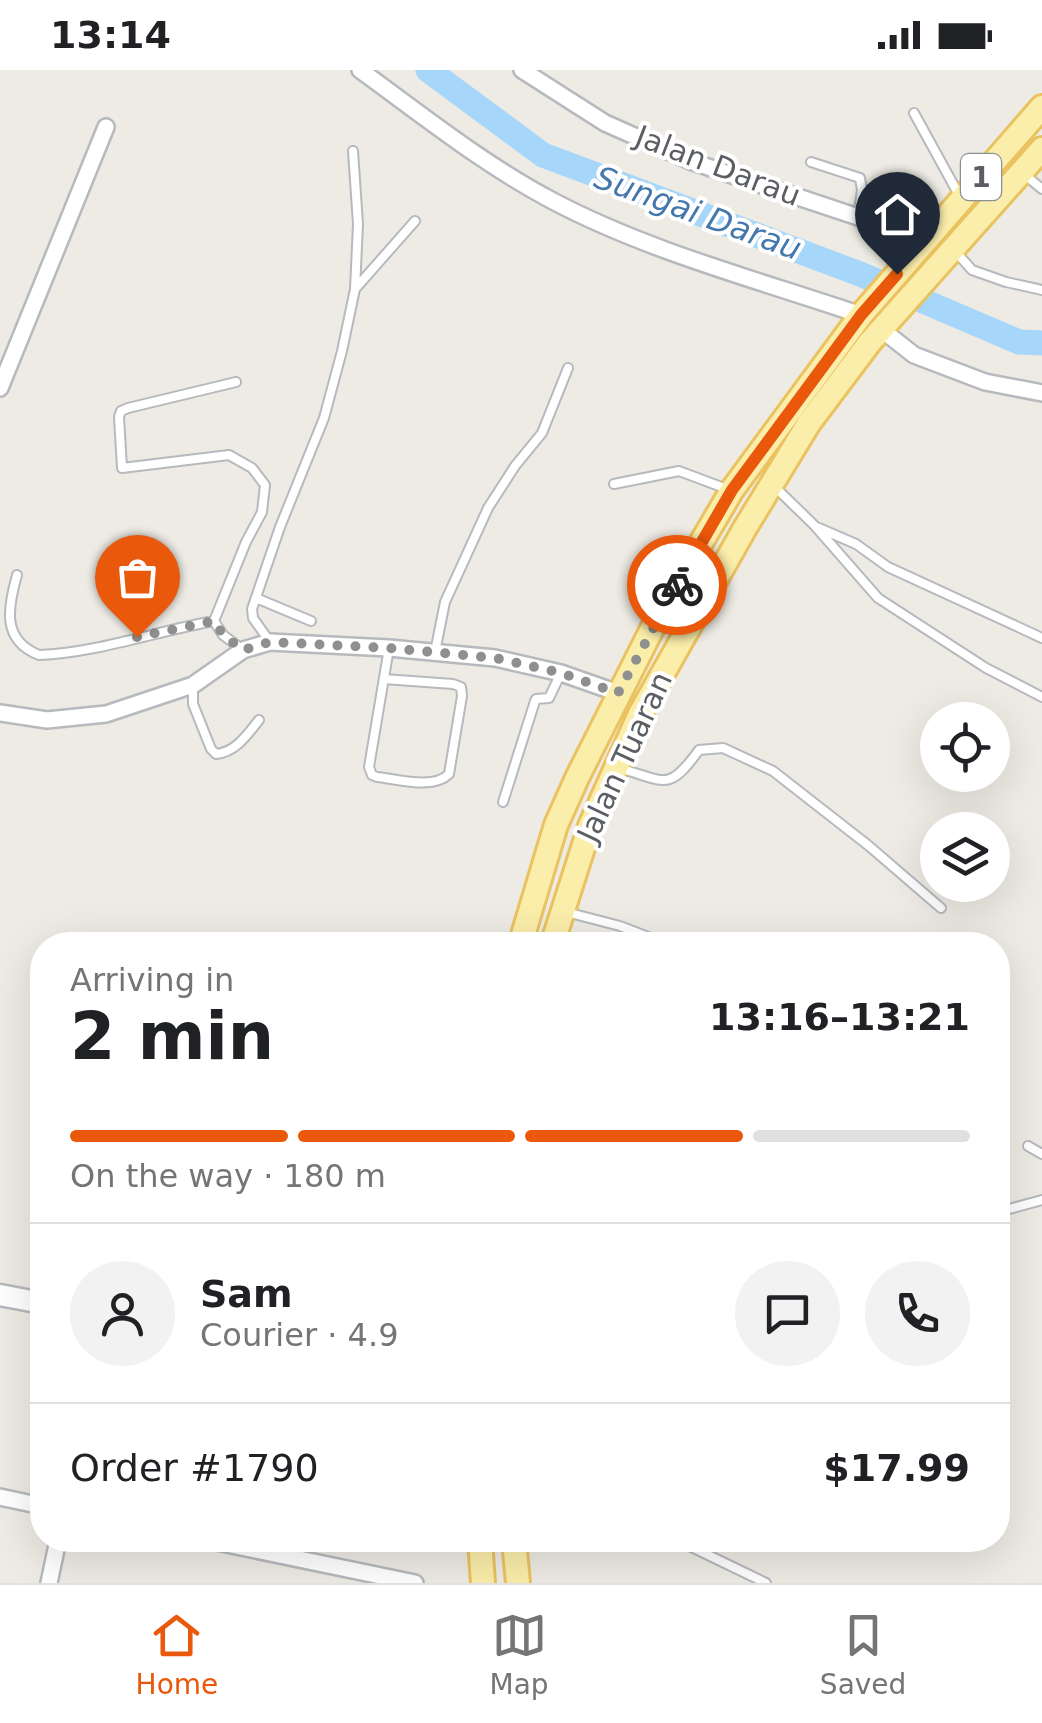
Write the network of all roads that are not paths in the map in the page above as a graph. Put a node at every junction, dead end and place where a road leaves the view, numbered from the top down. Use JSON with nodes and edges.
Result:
{"nodes":[{"id":1,"x":360,"y":70,"type":"edge"},
{"id":2,"x":522,"y":70,"type":"edge"},
{"id":3,"x":1042,"y":106,"type":"edge"},
{"id":4,"x":914,"y":113,"type":"dead end"},
{"id":5,"x":106,"y":128,"type":"dead end"},
{"id":6,"x":1042,"y":149,"type":"edge"},
{"id":7,"x":352,"y":152,"type":"dead end"},
{"id":8,"x":811,"y":162,"type":"dead end"},
{"id":9,"x":1022,"y":172,"type":"junction"},
{"id":10,"x":1042,"y":189,"type":"edge"},
{"id":11,"x":962,"y":199,"type":"junction"},
{"id":12,"x":858,"y":217,"type":"junction"},
{"id":13,"x":415,"y":221,"type":"dead end"},
{"id":14,"x":921,"y":246,"type":"junction"},
{"id":15,"x":949,"y":253,"type":"junction"},
{"id":16,"x":356,"y":290,"type":"junction"},
{"id":17,"x":1042,"y":290,"type":"edge"},
{"id":18,"x":868,"y":307,"type":"junction"},
{"id":19,"x":887,"y":322,"type":"junction"},
{"id":20,"x":568,"y":368,"type":"dead end"},
{"id":21,"x":236,"y":382,"type":"dead end"},
{"id":22,"x":0,"y":388,"type":"edge"},
{"id":23,"x":1042,"y":393,"type":"edge"},
{"id":24,"x":614,"y":484,"type":"dead end"},
{"id":25,"x":771,"y":484,"type":"junction"},
{"id":26,"x":732,"y":490,"type":"junction"},
{"id":27,"x":747,"y":525,"type":"junction"},
{"id":28,"x":815,"y":526,"type":"junction"},
{"id":29,"x":17,"y":575,"type":"dead end"},
{"id":30,"x":256,"y":598,"type":"junction"},
{"id":31,"x":214,"y":621,"type":"junction"},
{"id":32,"x":311,"y":621,"type":"dead end"},
{"id":33,"x":1042,"y":638,"type":"edge"},
{"id":34,"x":270,"y":642,"type":"junction"},
{"id":35,"x":389,"y":648,"type":"junction"},
{"id":36,"x":243,"y":650,"type":"junction"},
{"id":37,"x":436,"y":652,"type":"junction"},
{"id":38,"x":561,"y":673,"type":"junction"},
{"id":39,"x":384,"y":679,"type":"junction"},
{"id":40,"x":192,"y":685,"type":"junction"},
{"id":41,"x":618,"y":693,"type":"junction"},
{"id":42,"x":1042,"y":697,"type":"edge"},
{"id":43,"x":0,"y":714,"type":"edge"},
{"id":44,"x":259,"y":720,"type":"dead end"},
{"id":45,"x":587,"y":757,"type":"junction"},
{"id":46,"x":614,"y":766,"type":"junction"},
{"id":47,"x":503,"y":802,"type":"dead end"},
{"id":48,"x":941,"y":908,"type":"dead end"},
{"id":49,"x":561,"y":911,"type":"junction"},
{"id":50,"x":524,"y":932,"type":"edge"},
{"id":51,"x":555,"y":932,"type":"edge"},
{"id":52,"x":635,"y":932,"type":"edge"},
{"id":53,"x":1028,"y":1146,"type":"dead end"},
{"id":54,"x":1042,"y":1154,"type":"edge"},
{"id":55,"x":1042,"y":1200,"type":"edge"},
{"id":56,"x":1010,"y":1209,"type":"edge"},
{"id":57,"x":0,"y":1295,"type":"edge"},
{"id":58,"x":30,"y":1301,"type":"edge"},
{"id":59,"x":0,"y":1497,"type":"edge"},
{"id":60,"x":30,"y":1503,"type":"edge"},
{"id":61,"x":55,"y":1552,"type":"edge"},
{"id":62,"x":265,"y":1552,"type":"edge"},
{"id":63,"x":481,"y":1552,"type":"edge"},
{"id":64,"x":516,"y":1552,"type":"edge"},
{"id":65,"x":701,"y":1552,"type":"edge"},
{"id":66,"x":522,"y":1581,"type":"edge"},
{"id":67,"x":49,"y":1583,"type":"edge"},
{"id":68,"x":415,"y":1583,"type":"edge"},
{"id":69,"x":484,"y":1583,"type":"edge"},
{"id":70,"x":766,"y":1583,"type":"edge"}],
"edges":[{"from":1,"to":18,"type":"street"},
{"from":2,"to":12,"type":"street","name":"Jalan Darau"},
{"from":3,"to":11,"type":"main road","name":"Jalan Tuaran","number":"1"},
{"from":4,"to":11,"type":"lane"},
{"from":5,"to":22,"type":"street"},
{"from":6,"to":9,"type":"main road","name":"Jalan Tuaran","number":"1"},
{"from":7,"to":16,"type":"lane"},
{"from":8,"to":12,"type":"lane"},
{"from":9,"to":10,"type":"lane"},
{"from":9,"to":15,"type":"main road","name":"Jalan Tuaran","number":"1"},
{"from":11,"to":14,"type":"main road","name":"Jalan Tuaran","number":"1"},
{"from":12,"to":14,"type":"street","name":"Jalan Darau"},
{"from":13,"to":16,"type":"lane"},
{"from":14,"to":18,"type":"main road","name":"Jalan Tuaran","number":"1"},
{"from":15,"to":17,"type":"lane"},
{"from":15,"to":19,"type":"main road","name":"Jalan Tuaran","number":"1"},
{"from":16,"to":30,"type":"lane"},
{"from":18,"to":26,"type":"main road","name":"Jalan Tuaran","number":"1"},
{"from":19,"to":23,"type":"street"},
{"from":19,"to":25,"type":"main road","name":"Jalan Tuaran","number":"1"},
{"from":20,"to":37,"type":"lane"},
{"from":21,"to":31,"type":"lane"},
{"from":24,"to":26,"type":"lane"},
{"from":25,"to":27,"type":"main road","name":"Jalan Tuaran","number":"1"},
{"from":25,"to":28,"type":"lane"},
{"from":26,"to":41,"type":"main road","name":"Jalan Tuaran","number":"1"},
{"from":27,"to":45,"type":"main road"},
{"from":27,"to":46,"type":"main road","name":"Jalan Tuaran","number":"1"},
{"from":28,"to":33,"type":"lane"},
{"from":28,"to":42,"type":"lane"},
{"from":29,"to":31,"type":"lane"},
{"from":30,"to":32,"type":"lane"},
{"from":30,"to":34,"type":"lane"},
{"from":31,"to":36,"type":"lane"},
{"from":34,"to":35,"type":"street"},
{"from":34,"to":36,"type":"street"},
{"from":35,"to":37,"type":"street"},
{"from":35,"to":39,"type":"lane"},
{"from":36,"to":40,"type":"street"},
{"from":37,"to":38,"type":"street"},
{"from":38,"to":41,"type":"street"},
{"from":38,"to":47,"type":"lane"},
{"from":39,"to":39,"type":"lane"},
{"from":40,"to":43,"type":"street"},
{"from":40,"to":44,"type":"lane"},
{"from":41,"to":45,"type":"main road","name":"Jalan Tuaran","number":"1"},
{"from":45,"to":50,"type":"main road","name":"Jalan Tuaran","number":"1"},
{"from":46,"to":48,"type":"lane"},
{"from":46,"to":49,"type":"main road","name":"Jalan Tuaran","number":"1"},
{"from":49,"to":51,"type":"main road","name":"Jalan Tuaran","number":"1"},
{"from":49,"to":52,"type":"lane"},
{"from":53,"to":54,"type":"lane"},
{"from":55,"to":56,"type":"lane"},
{"from":57,"to":58,"type":"street"},
{"from":59,"to":60,"type":"street"},
{"from":61,"to":67,"type":"street"},
{"from":62,"to":68,"type":"street"},
{"from":63,"to":69,"type":"main road"},
{"from":64,"to":66,"type":"main road"},
{"from":65,"to":70,"type":"lane"}]}
